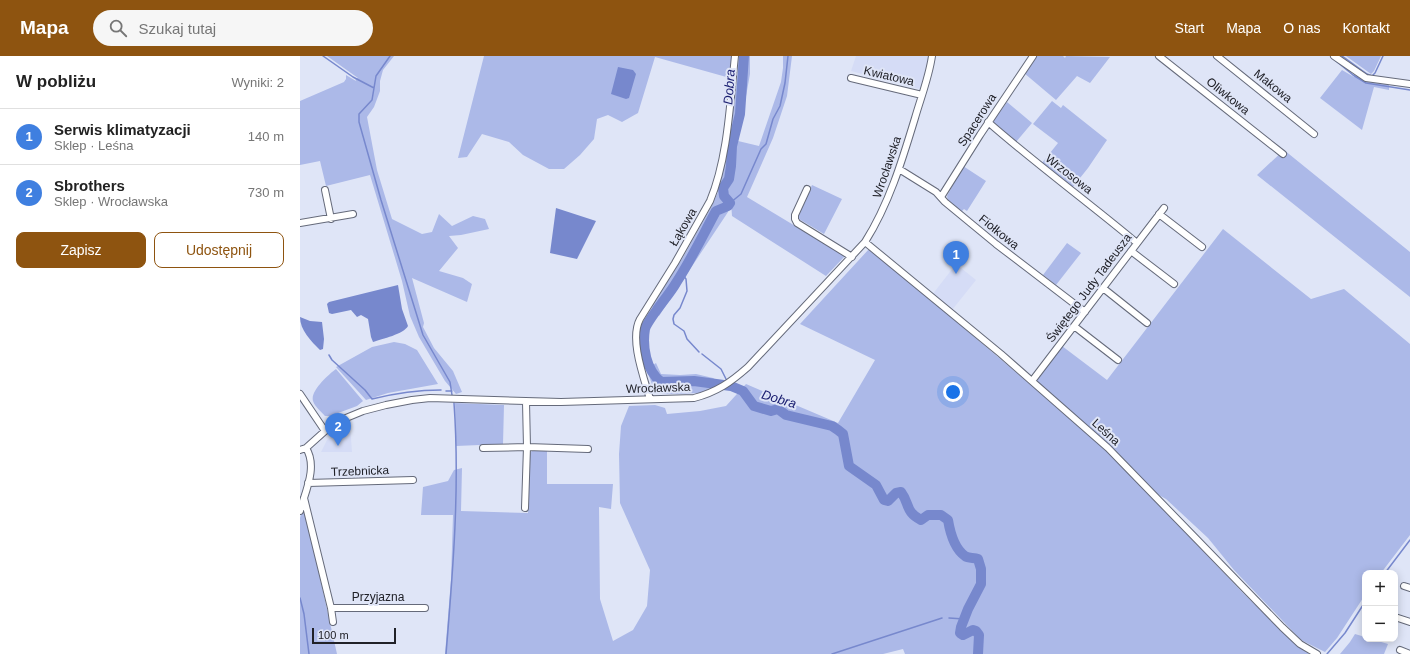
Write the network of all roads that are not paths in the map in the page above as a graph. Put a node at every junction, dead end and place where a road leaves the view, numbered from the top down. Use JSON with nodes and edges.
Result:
{"nodes":[{"id":1,"x":735,"y":56,"type":"edge"},
{"id":2,"x":932,"y":56,"type":"edge"},
{"id":3,"x":1159,"y":56,"type":"edge"},
{"id":4,"x":1217,"y":56,"type":"edge"},
{"id":5,"x":1334,"y":56,"type":"edge"},
{"id":6,"x":1030,"y":57,"type":"edge"},
{"id":7,"x":851,"y":78,"type":"dead end"},
{"id":8,"x":1410,"y":84,"type":"edge"},
{"id":9,"x":922,"y":95,"type":"junction"},
{"id":10,"x":988,"y":122,"type":"junction"},
{"id":11,"x":1314,"y":134,"type":"dead end"},
{"id":12,"x":1283,"y":154,"type":"dead end"},
{"id":13,"x":899,"y":169,"type":"junction"},
{"id":14,"x":807,"y":189,"type":"dead end"},
{"id":15,"x":325,"y":190,"type":"dead end"},
{"id":16,"x":941,"y":197,"type":"junction"},
{"id":17,"x":1164,"y":208,"type":"dead end"},
{"id":18,"x":353,"y":214,"type":"dead end"},
{"id":19,"x":1159,"y":214,"type":"junction"},
{"id":20,"x":330,"y":219,"type":"junction"},
{"id":21,"x":300,"y":223,"type":"edge"},
{"id":22,"x":865,"y":242,"type":"junction"},
{"id":23,"x":1137,"y":243,"type":"junction"},
{"id":24,"x":1202,"y":246,"type":"dead end"},
{"id":25,"x":1131,"y":251,"type":"junction"},
{"id":26,"x":852,"y":257,"type":"junction"},
{"id":27,"x":1174,"y":284,"type":"dead end"},
{"id":28,"x":1103,"y":288,"type":"junction"},
{"id":29,"x":1085,"y":312,"type":"junction"},
{"id":30,"x":1147,"y":323,"type":"dead end"},
{"id":31,"x":1074,"y":326,"type":"junction"},
{"id":32,"x":1118,"y":360,"type":"dead end"},
{"id":33,"x":1032,"y":381,"type":"junction"},
{"id":34,"x":300,"y":394,"type":"edge"},
{"id":35,"x":650,"y":399,"type":"junction"},
{"id":36,"x":526,"y":402,"type":"junction"},
{"id":37,"x":325,"y":431,"type":"junction"},
{"id":38,"x":526,"y":447,"type":"junction"},
{"id":39,"x":482,"y":448,"type":"dead end"},
{"id":40,"x":303,"y":449,"type":"edge"},
{"id":41,"x":588,"y":449,"type":"dead end"},
{"id":42,"x":413,"y":480,"type":"dead end"},
{"id":43,"x":308,"y":483,"type":"junction"},
{"id":44,"x":304,"y":498,"type":"junction"},
{"id":45,"x":525,"y":508,"type":"dead end"},
{"id":46,"x":300,"y":511,"type":"edge"},
{"id":47,"x":331,"y":608,"type":"junction"},
{"id":48,"x":425,"y":608,"type":"dead end"},
{"id":49,"x":1398,"y":619,"type":"edge"},
{"id":50,"x":333,"y":622,"type":"dead end"},
{"id":51,"x":1410,"y":622,"type":"edge"},
{"id":52,"x":1400,"y":650,"type":"dead end"},
{"id":53,"x":1317,"y":654,"type":"edge"},
{"id":54,"x":1410,"y":654,"type":"edge"}],
"edges":[{"from":1,"to":35,"type":"street","name":"Łąkowa"},
{"from":2,"to":9,"type":"street","name":"Wrocławska"},
{"from":3,"to":12,"type":"street","name":"Oliwkowa"},
{"from":4,"to":11,"type":"street","name":"Makowa"},
{"from":5,"to":8,"type":"street"},
{"from":6,"to":10,"type":"street","name":"Spacerowa"},
{"from":7,"to":9,"type":"street","name":"Kwiatowa"},
{"from":9,"to":13,"type":"street","name":"Wrocławska"},
{"from":10,"to":16,"type":"street","name":"Spacerowa"},
{"from":10,"to":23,"type":"street","name":"Wrzosowa"},
{"from":13,"to":16,"type":"street","name":"Fiołkowa"},
{"from":13,"to":22,"type":"street","name":"Wrocławska"},
{"from":14,"to":26,"type":"street"},
{"from":15,"to":20,"type":"street"},
{"from":16,"to":29,"type":"street","name":"Fiołkowa"},
{"from":17,"to":19,"type":"street","name":"Świętego Judy Tadeusza"},
{"from":18,"to":20,"type":"street"},
{"from":19,"to":23,"type":"street","name":"Świętego Judy Tadeusza"},
{"from":19,"to":24,"type":"street"},
{"from":20,"to":21,"type":"street"},
{"from":22,"to":26,"type":"street","name":"Wrocławska"},
{"from":22,"to":33,"type":"street","name":"Leśna"},
{"from":23,"to":25,"type":"street","name":"Świętego Judy Tadeusza"},
{"from":25,"to":27,"type":"street"},
{"from":25,"to":28,"type":"street","name":"Świętego Judy Tadeusza"},
{"from":26,"to":35,"type":"street","name":"Wrocławska"},
{"from":28,"to":29,"type":"street","name":"Świętego Judy Tadeusza"},
{"from":28,"to":30,"type":"street"},
{"from":29,"to":31,"type":"street","name":"Świętego Judy Tadeusza"},
{"from":31,"to":32,"type":"street"},
{"from":31,"to":33,"type":"street","name":"Świętego Judy Tadeusza"},
{"from":33,"to":53,"type":"street","name":"Leśna"},
{"from":34,"to":37,"type":"street"},
{"from":35,"to":36,"type":"street","name":"Wrocławska"},
{"from":36,"to":37,"type":"street","name":"Wrocławska"},
{"from":36,"to":38,"type":"street"},
{"from":37,"to":40,"type":"street","name":"Wrocławska"},
{"from":38,"to":39,"type":"street"},
{"from":38,"to":41,"type":"street"},
{"from":38,"to":45,"type":"street"},
{"from":40,"to":43,"type":"street"},
{"from":42,"to":43,"type":"street","name":"Trzebnicka"},
{"from":43,"to":44,"type":"street"},
{"from":44,"to":46,"type":"street"},
{"from":44,"to":47,"type":"street"},
{"from":47,"to":48,"type":"street","name":"Przyjazna"},
{"from":47,"to":50,"type":"street"},
{"from":49,"to":51,"type":"street"},
{"from":52,"to":54,"type":"street"}]}
